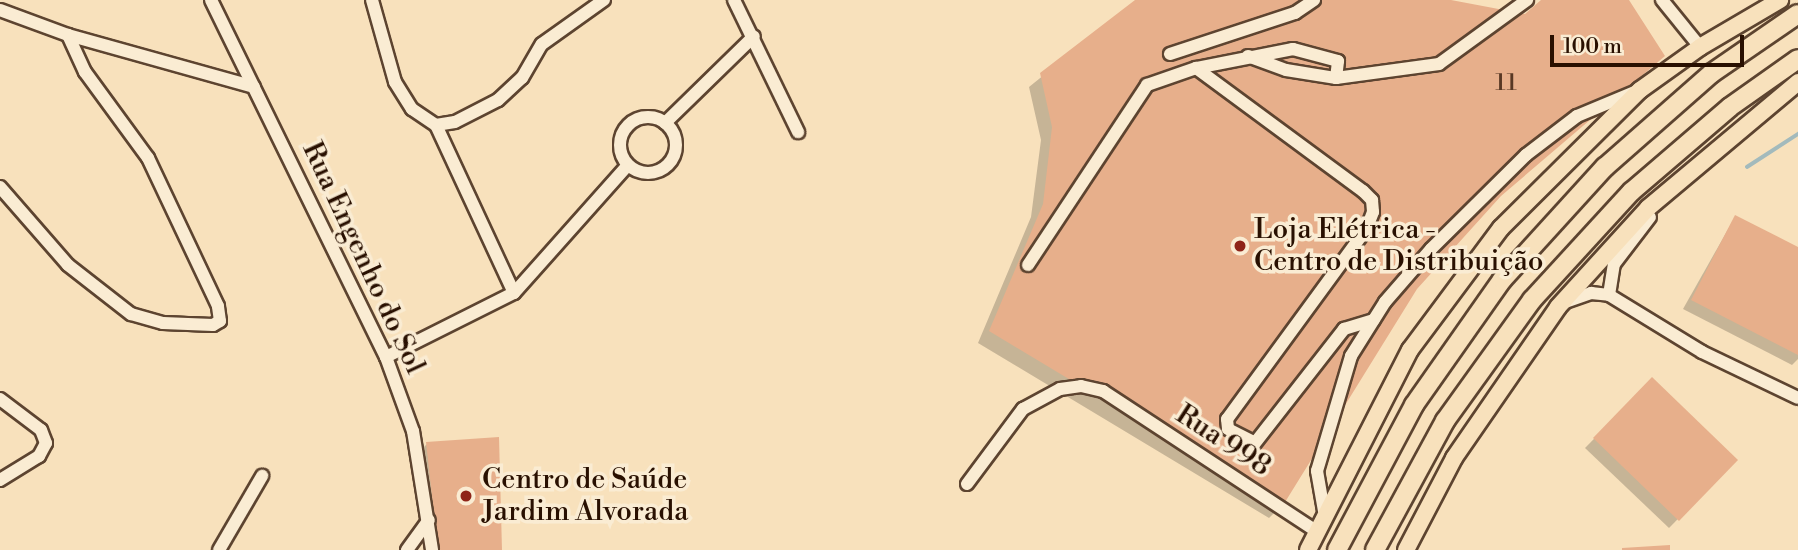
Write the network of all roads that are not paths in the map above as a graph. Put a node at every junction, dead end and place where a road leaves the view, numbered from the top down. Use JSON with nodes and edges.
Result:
{"nodes":[{"id":1,"x":211,"y":0,"type":"edge"},
{"id":2,"x":372,"y":0,"type":"edge"},
{"id":3,"x":604,"y":0,"type":"edge"},
{"id":4,"x":734,"y":0,"type":"edge"},
{"id":5,"x":1314,"y":0,"type":"edge"},
{"id":6,"x":1527,"y":0,"type":"edge"},
{"id":7,"x":1662,"y":0,"type":"edge"},
{"id":8,"x":1780,"y":0,"type":"edge"},
{"id":9,"x":0,"y":10,"type":"edge"},
{"id":10,"x":1798,"y":14,"type":"edge"},
{"id":11,"x":68,"y":35,"type":"junction"},
{"id":12,"x":754,"y":36,"type":"junction"},
{"id":13,"x":1700,"y":47,"type":"junction"},
{"id":14,"x":1293,"y":50,"type":"junction"},
{"id":15,"x":1170,"y":54,"type":"dead end"},
{"id":16,"x":1246,"y":56,"type":"junction"},
{"id":17,"x":1798,"y":60,"type":"edge"},
{"id":18,"x":1196,"y":68,"type":"junction"},
{"id":19,"x":1286,"y":70,"type":"junction"},
{"id":20,"x":1336,"y":78,"type":"junction"},
{"id":21,"x":1798,"y":82,"type":"edge"},
{"id":22,"x":254,"y":87,"type":"junction"},
{"id":23,"x":1640,"y":90,"type":"junction"},
{"id":24,"x":665,"y":123,"type":"junction"},
{"id":25,"x":436,"y":125,"type":"junction"},
{"id":26,"x":798,"y":132,"type":"dead end"},
{"id":27,"x":1696,"y":164,"type":"junction"},
{"id":28,"x":628,"y":166,"type":"junction"},
{"id":29,"x":0,"y":187,"type":"edge"},
{"id":30,"x":1028,"y":265,"type":"dead end"},
{"id":31,"x":514,"y":293,"type":"junction"},
{"id":32,"x":1609,"y":295,"type":"junction"},
{"id":33,"x":1558,"y":307,"type":"junction"},
{"id":34,"x":1374,"y":320,"type":"junction"},
{"id":35,"x":386,"y":357,"type":"junction"},
{"id":36,"x":1798,"y":398,"type":"edge"},
{"id":37,"x":0,"y":399,"type":"edge"},
{"id":38,"x":262,"y":476,"type":"dead end"},
{"id":39,"x":0,"y":480,"type":"edge"},
{"id":40,"x":967,"y":484,"type":"dead end"},
{"id":41,"x":1324,"y":511,"type":"junction"},
{"id":42,"x":429,"y":520,"type":"junction"},
{"id":43,"x":1316,"y":531,"type":"junction"},
{"id":44,"x":219,"y":550,"type":"edge"},
{"id":45,"x":407,"y":550,"type":"edge"},
{"id":46,"x":432,"y":550,"type":"edge"},
{"id":47,"x":1308,"y":550,"type":"edge"},
{"id":48,"x":1336,"y":550,"type":"edge"},
{"id":49,"x":1375,"y":550,"type":"edge"},
{"id":50,"x":1406,"y":550,"type":"edge"}],
"edges":[{"from":1,"to":22,"type":"street","name":"Rua Engenho do Sol"},
{"from":2,"to":25,"type":"street"},
{"from":3,"to":25,"type":"street"},
{"from":4,"to":12,"type":"street"},
{"from":5,"to":15,"type":"street"},
{"from":6,"to":20,"type":"street"},
{"from":7,"to":13,"type":"street"},
{"from":8,"to":13,"type":"main road"},
{"from":9,"to":11,"type":"street"},
{"from":10,"to":48,"type":"highway"},
{"from":11,"to":22,"type":"street"},
{"from":11,"to":29,"type":"street"},
{"from":12,"to":24,"type":"street"},
{"from":12,"to":26,"type":"street"},
{"from":13,"to":23,"type":"main road"},
{"from":14,"to":16,"type":"street"},
{"from":14,"to":19,"type":"street"},
{"from":14,"to":20,"type":"street"},
{"from":16,"to":18,"type":"street"},
{"from":16,"to":19,"type":"street"},
{"from":17,"to":49,"type":"highway"},
{"from":18,"to":30,"type":"street"},
{"from":18,"to":34,"type":"street"},
{"from":19,"to":20,"type":"street"},
{"from":21,"to":27,"type":"main road"},
{"from":22,"to":35,"type":"street","name":"Rua Engenho do Sol"},
{"from":23,"to":34,"type":"street"},
{"from":23,"to":41,"type":"main road"},
{"from":24,"to":28,"type":"street"},
{"from":24,"to":28,"type":"street"},
{"from":25,"to":31,"type":"street"},
{"from":27,"to":32,"type":"street"},
{"from":27,"to":33,"type":"main road"},
{"from":28,"to":31,"type":"street"},
{"from":31,"to":35,"type":"street"},
{"from":32,"to":33,"type":"street"},
{"from":32,"to":36,"type":"street"},
{"from":33,"to":50,"type":"main road"},
{"from":34,"to":41,"type":"street"},
{"from":35,"to":42,"type":"street","name":"Rua Engenho do Sol"},
{"from":37,"to":39,"type":"street"},
{"from":38,"to":44,"type":"street"},
{"from":40,"to":43,"type":"street","name":"Rua 998"},
{"from":41,"to":43,"type":"main road"},
{"from":42,"to":45,"type":"street"},
{"from":42,"to":46,"type":"street","name":"Rua Engenho do Sol"},
{"from":43,"to":47,"type":"main road"}]}
